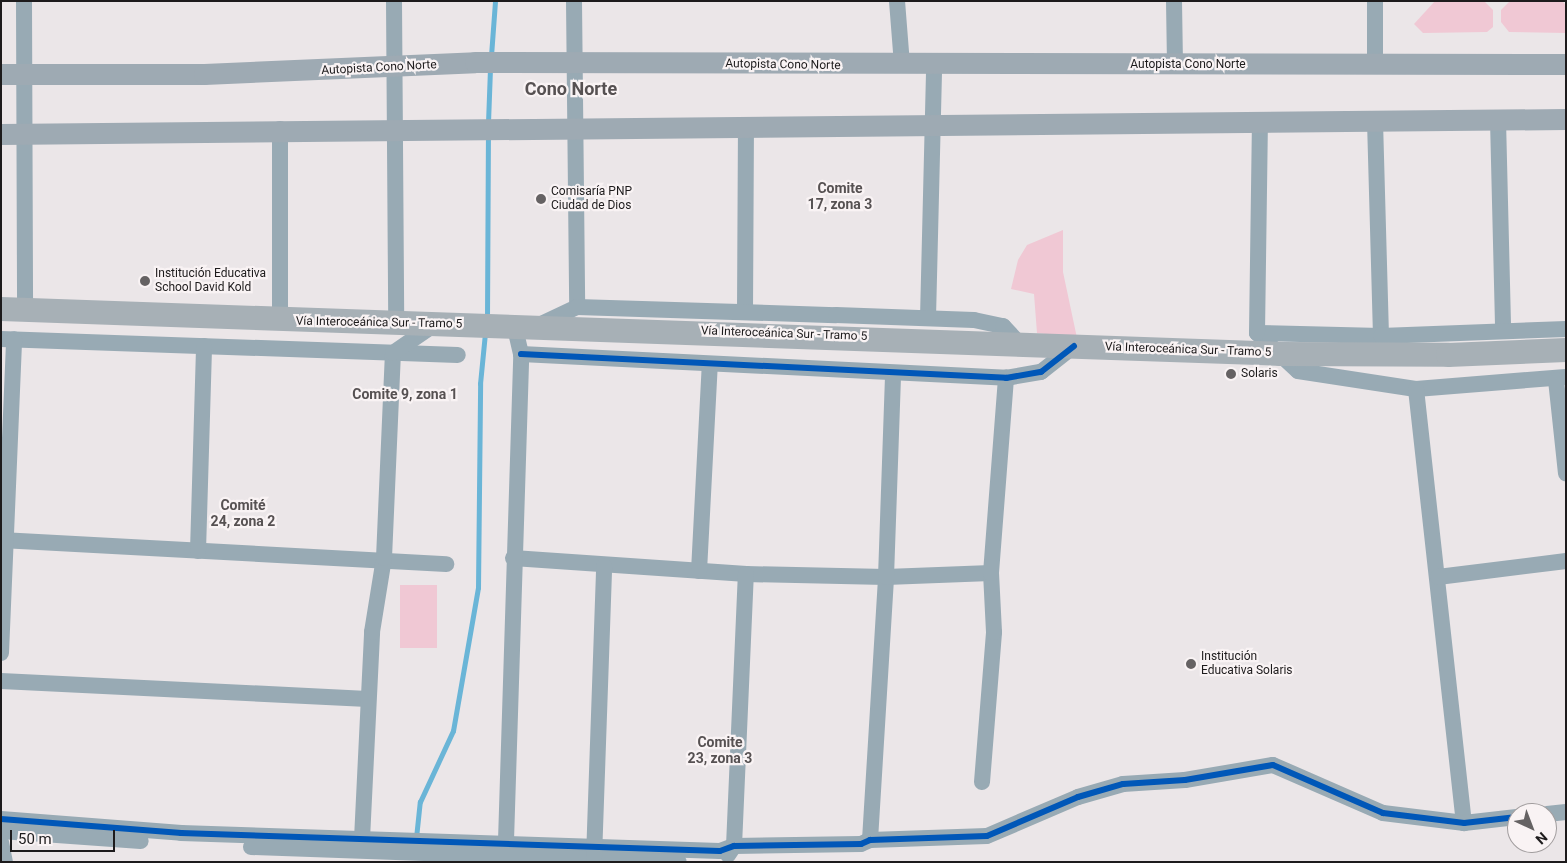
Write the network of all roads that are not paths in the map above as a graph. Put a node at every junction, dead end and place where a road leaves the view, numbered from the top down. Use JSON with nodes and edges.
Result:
{"nodes":[{"id":1,"x":24,"y":1,"type":"edge"},
{"id":2,"x":394,"y":1,"type":"edge"},
{"id":3,"x":574,"y":1,"type":"edge"},
{"id":4,"x":897,"y":1,"type":"edge"},
{"id":5,"x":1174,"y":1,"type":"edge"},
{"id":6,"x":1375,"y":1,"type":"edge"},
{"id":7,"x":575,"y":63,"type":"junction"},
{"id":8,"x":1375,"y":63,"type":"junction"},
{"id":9,"x":1566,"y":64,"type":"edge"},
{"id":10,"x":902,"y":65,"type":"junction"},
{"id":11,"x":934,"y":65,"type":"junction"},
{"id":12,"x":1175,"y":65,"type":"junction"},
{"id":13,"x":394,"y":68,"type":"junction"},
{"id":14,"x":25,"y":73,"type":"junction"},
{"id":15,"x":1,"y":74,"type":"edge"},
{"id":16,"x":1566,"y":119,"type":"edge"},
{"id":17,"x":1498,"y":120,"type":"junction"},
{"id":18,"x":1375,"y":121,"type":"junction"},
{"id":19,"x":1260,"y":122,"type":"junction"},
{"id":20,"x":577,"y":127,"type":"junction"},
{"id":21,"x":746,"y":127,"type":"junction"},
{"id":22,"x":931,"y":127,"type":"junction"},
{"id":23,"x":397,"y":128,"type":"junction"},
{"id":24,"x":280,"y":129,"type":"junction"},
{"id":25,"x":1,"y":134,"type":"edge"},
{"id":26,"x":26,"y":134,"type":"junction"},
{"id":27,"x":577,"y":307,"type":"junction"},
{"id":28,"x":1,"y":309,"type":"edge"},
{"id":29,"x":25,"y":310,"type":"junction"},
{"id":30,"x":745,"y":312,"type":"junction"},
{"id":31,"x":928,"y":318,"type":"junction"},
{"id":32,"x":280,"y":320,"type":"junction"},
{"id":33,"x":396,"y":324,"type":"junction"},
{"id":34,"x":435,"y":324,"type":"junction"},
{"id":35,"x":518,"y":327,"type":"junction"},
{"id":36,"x":1566,"y":329,"type":"edge"},
{"id":37,"x":1503,"y":330,"type":"junction"},
{"id":38,"x":1258,"y":334,"type":"junction"},
{"id":39,"x":1381,"y":336,"type":"junction"},
{"id":40,"x":8,"y":339,"type":"edge"},
{"id":41,"x":1018,"y":342,"type":"junction"},
{"id":42,"x":204,"y":346,"type":"junction"},
{"id":43,"x":1074,"y":346,"type":"junction"},
{"id":44,"x":1566,"y":350,"type":"edge"},
{"id":45,"x":393,"y":353,"type":"junction"},
{"id":46,"x":521,"y":354,"type":"junction"},
{"id":47,"x":1281,"y":354,"type":"junction"},
{"id":48,"x":458,"y":355,"type":"dead end"},
{"id":49,"x":710,"y":364,"type":"junction"},
{"id":50,"x":893,"y":374,"type":"junction"},
{"id":51,"x":1006,"y":378,"type":"junction"},
{"id":52,"x":1561,"y":378,"type":"edge"},
{"id":53,"x":1416,"y":389,"type":"junction"},
{"id":54,"x":1566,"y":473,"type":"edge"},
{"id":55,"x":4,"y":540,"type":"edge"},
{"id":56,"x":198,"y":551,"type":"junction"},
{"id":57,"x":384,"y":558,"type":"junction"},
{"id":58,"x":513,"y":558,"type":"junction"},
{"id":59,"x":1566,"y":561,"type":"edge"},
{"id":60,"x":446,"y":564,"type":"dead end"},
{"id":61,"x":604,"y":566,"type":"junction"},
{"id":62,"x":699,"y":571,"type":"junction"},
{"id":63,"x":991,"y":573,"type":"junction"},
{"id":64,"x":746,"y":574,"type":"junction"},
{"id":65,"x":886,"y":577,"type":"junction"},
{"id":66,"x":1438,"y":577,"type":"junction"},
{"id":67,"x":1,"y":653,"type":"edge"},
{"id":68,"x":1,"y":681,"type":"edge"},
{"id":69,"x":368,"y":699,"type":"junction"},
{"id":70,"x":982,"y":782,"type":"dead end"},
{"id":71,"x":1507,"y":818,"type":"edge"},
{"id":72,"x":1,"y":819,"type":"edge"},
{"id":73,"x":1464,"y":823,"type":"junction"},
{"id":74,"x":1,"y":831,"type":"edge"},
{"id":75,"x":362,"y":839,"type":"junction"},
{"id":76,"x":870,"y":840,"type":"junction"},
{"id":77,"x":506,"y":841,"type":"junction"},
{"id":78,"x":1,"y":842,"type":"edge"},
{"id":79,"x":734,"y":846,"type":"junction"},
{"id":80,"x":460,"y":853,"type":"edge"},
{"id":81,"x":594,"y":855,"type":"edge"},
{"id":82,"x":386,"y":856,"type":"edge"},
{"id":83,"x":5,"y":862,"type":"edge"},
{"id":84,"x":679,"y":862,"type":"edge"},
{"id":85,"x":720,"y":862,"type":"edge"}],
"edges":[{"from":1,"to":14,"type":"street"},
{"from":2,"to":13,"type":"street"},
{"from":3,"to":7,"type":"street"},
{"from":4,"to":10,"type":"street"},
{"from":5,"to":12,"type":"street"},
{"from":6,"to":8,"type":"street"},
{"from":7,"to":10,"type":"main road","name":"Autopista Cono Norte"},
{"from":7,"to":13,"type":"main road","name":"Autopista Cono Norte"},
{"from":7,"to":20,"type":"street"},
{"from":8,"to":9,"type":"main road","name":"Autopista Cono Norte"},
{"from":8,"to":12,"type":"main road","name":"Autopista Cono Norte"},
{"from":10,"to":11,"type":"main road","name":"Autopista Cono Norte"},
{"from":11,"to":12,"type":"main road","name":"Autopista Cono Norte"},
{"from":11,"to":22,"type":"street"},
{"from":13,"to":14,"type":"main road","name":"Autopista Cono Norte"},
{"from":13,"to":23,"type":"street"},
{"from":14,"to":15,"type":"main road","name":"Autopista Cono Norte"},
{"from":14,"to":26,"type":"street"},
{"from":16,"to":17,"type":"main road"},
{"from":17,"to":18,"type":"main road"},
{"from":17,"to":37,"type":"street"},
{"from":18,"to":19,"type":"main road"},
{"from":18,"to":39,"type":"street"},
{"from":19,"to":22,"type":"main road"},
{"from":19,"to":38,"type":"street"},
{"from":20,"to":21,"type":"main road"},
{"from":20,"to":23,"type":"main road"},
{"from":20,"to":27,"type":"street"},
{"from":21,"to":22,"type":"main road"},
{"from":21,"to":30,"type":"street"},
{"from":22,"to":31,"type":"street"},
{"from":23,"to":24,"type":"main road"},
{"from":23,"to":33,"type":"street"},
{"from":24,"to":26,"type":"main road"},
{"from":24,"to":32,"type":"street"},
{"from":25,"to":26,"type":"main road"},
{"from":26,"to":29,"type":"street"},
{"from":27,"to":30,"type":"street"},
{"from":27,"to":35,"type":"street"},
{"from":28,"to":29,"type":"highway","name":"Vía Interoceánica Sur - Tramo 5"},
{"from":29,"to":32,"type":"highway","name":"Vía Interoceánica Sur - Tramo 5"},
{"from":30,"to":31,"type":"street"},
{"from":31,"to":41,"type":"street"},
{"from":32,"to":33,"type":"highway","name":"Vía Interoceánica Sur - Tramo 5"},
{"from":33,"to":34,"type":"highway","name":"Vía Interoceánica Sur - Tramo 5"},
{"from":34,"to":35,"type":"highway","name":"Vía Interoceánica Sur - Tramo 5"},
{"from":34,"to":45,"type":"street"},
{"from":35,"to":41,"type":"highway","name":"Vía Interoceánica Sur - Tramo 5"},
{"from":35,"to":46,"type":"street"},
{"from":36,"to":37,"type":"street"},
{"from":37,"to":39,"type":"street"},
{"from":38,"to":39,"type":"street"},
{"from":38,"to":47,"type":"street"},
{"from":40,"to":42,"type":"street"},
{"from":40,"to":55,"type":"street"},
{"from":41,"to":43,"type":"highway","name":"Vía Interoceánica Sur - Tramo 5"},
{"from":42,"to":45,"type":"street"},
{"from":42,"to":56,"type":"street"},
{"from":43,"to":47,"type":"highway","name":"Vía Interoceánica Sur - Tramo 5"},
{"from":43,"to":51,"type":"street"},
{"from":44,"to":47,"type":"highway","name":"Vía Interoceánica Sur - Tramo 5"},
{"from":45,"to":48,"type":"street"},
{"from":45,"to":57,"type":"street"},
{"from":46,"to":49,"type":"street"},
{"from":46,"to":58,"type":"street"},
{"from":47,"to":53,"type":"street"},
{"from":49,"to":50,"type":"street"},
{"from":49,"to":62,"type":"street"},
{"from":50,"to":51,"type":"street"},
{"from":50,"to":65,"type":"street"},
{"from":51,"to":63,"type":"street"},
{"from":52,"to":53,"type":"street"},
{"from":52,"to":54,"type":"street"},
{"from":53,"to":66,"type":"street"},
{"from":55,"to":56,"type":"street"},
{"from":55,"to":67,"type":"street"},
{"from":56,"to":57,"type":"street"},
{"from":57,"to":60,"type":"street"},
{"from":57,"to":69,"type":"street"},
{"from":58,"to":61,"type":"street"},
{"from":58,"to":77,"type":"street"},
{"from":59,"to":66,"type":"street"},
{"from":61,"to":62,"type":"street"},
{"from":61,"to":81,"type":"street"},
{"from":62,"to":64,"type":"street"},
{"from":63,"to":65,"type":"street"},
{"from":63,"to":70,"type":"street"},
{"from":64,"to":65,"type":"street"},
{"from":64,"to":79,"type":"street"},
{"from":65,"to":76,"type":"street"},
{"from":66,"to":73,"type":"street"},
{"from":68,"to":69,"type":"street"},
{"from":69,"to":75,"type":"street"},
{"from":71,"to":73,"type":"street"},
{"from":72,"to":75,"type":"street"},
{"from":73,"to":76,"type":"street"},
{"from":74,"to":82,"type":"street"},
{"from":75,"to":80,"type":"street"},
{"from":76,"to":79,"type":"street"},
{"from":77,"to":80,"type":"street"},
{"from":77,"to":81,"type":"street"},
{"from":78,"to":83,"type":"street"},
{"from":79,"to":81,"type":"street"},
{"from":79,"to":85,"type":"street"},
{"from":80,"to":81,"type":"street"},
{"from":80,"to":82,"type":"street"},
{"from":81,"to":84,"type":"street"}]}
